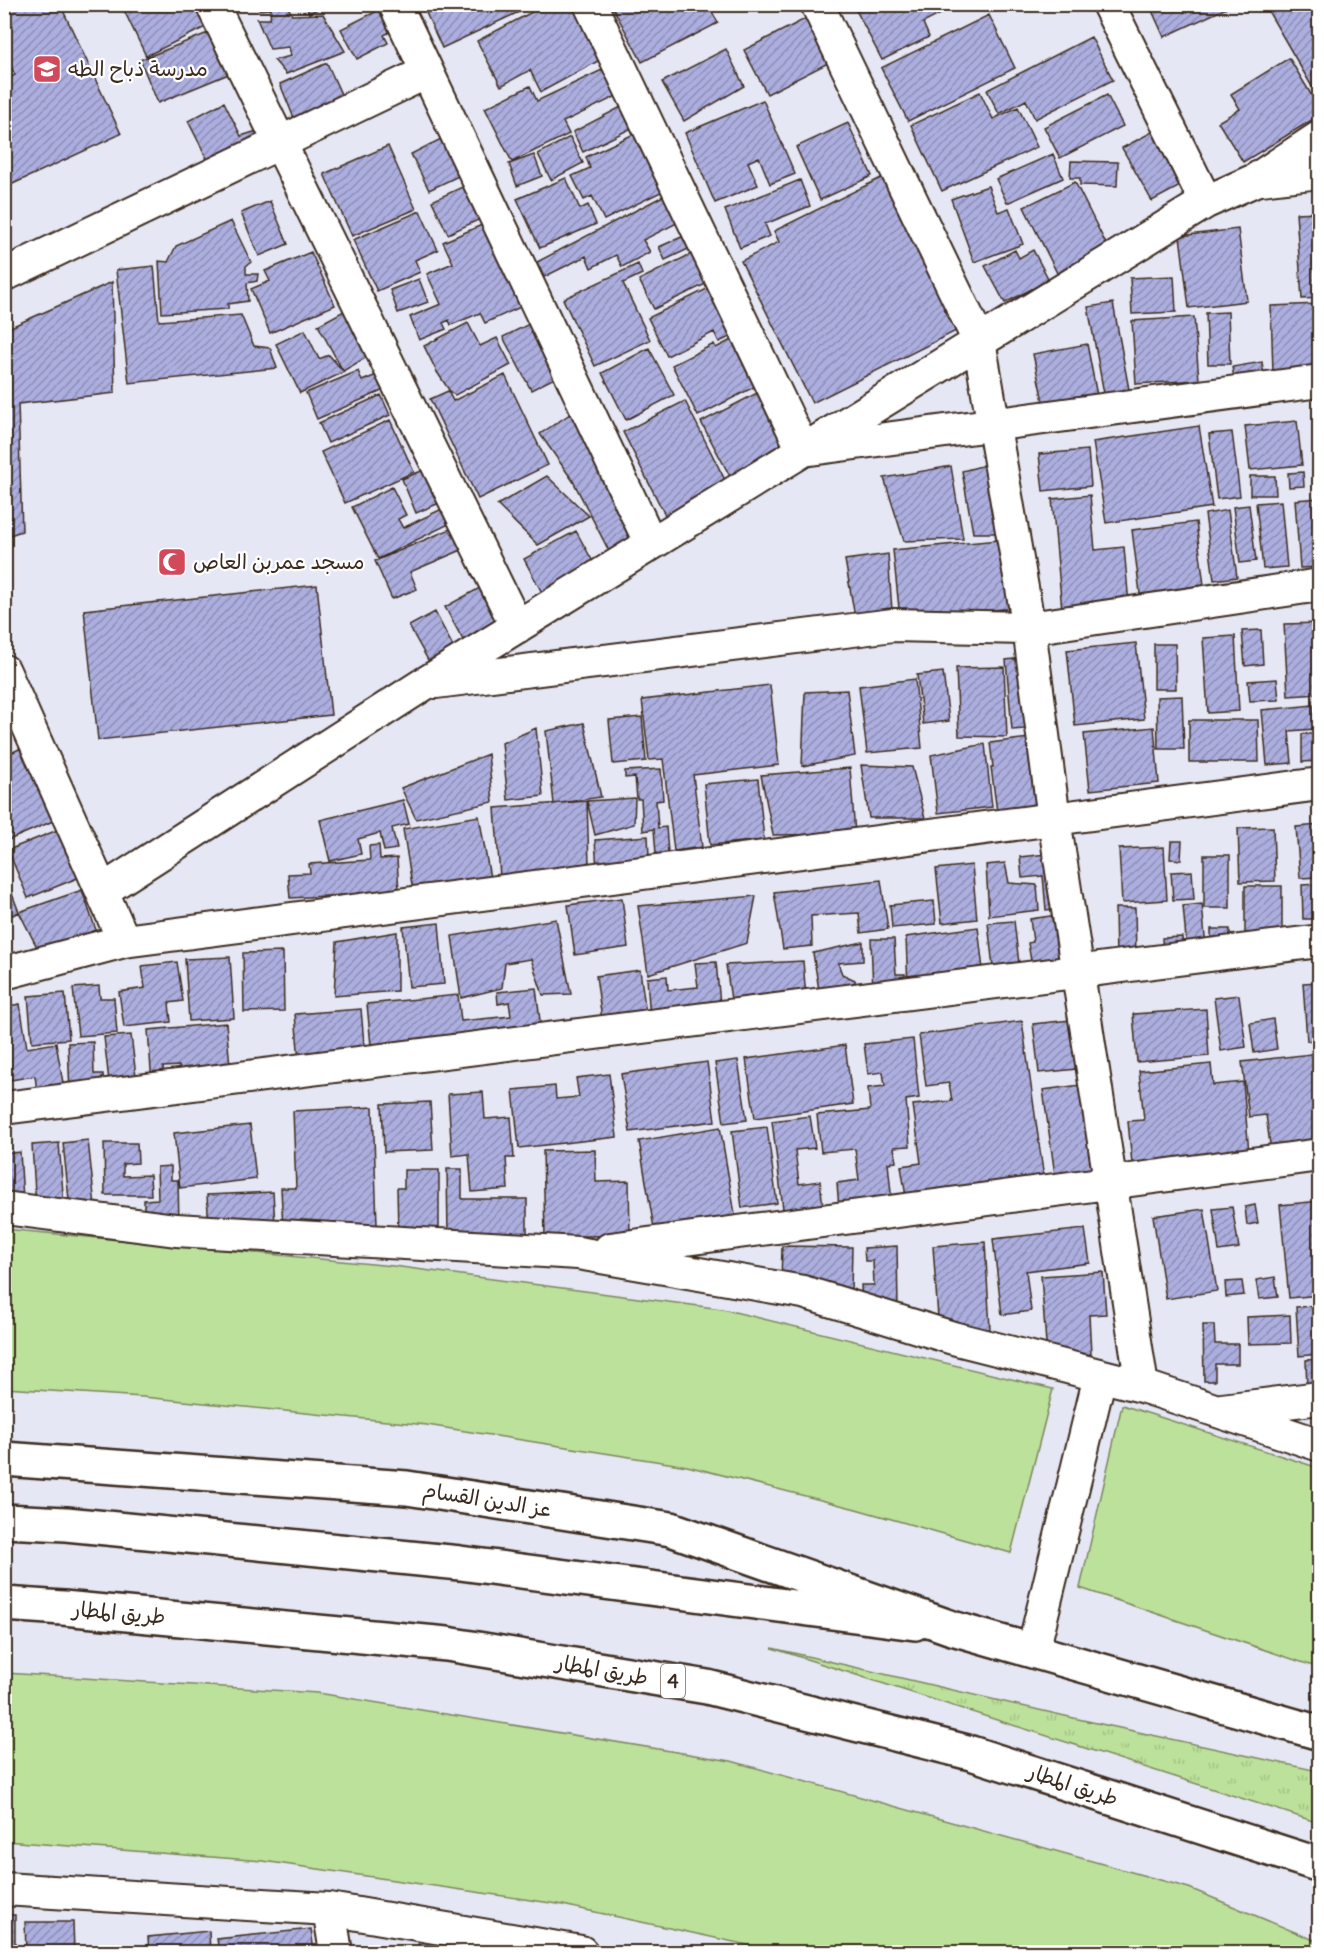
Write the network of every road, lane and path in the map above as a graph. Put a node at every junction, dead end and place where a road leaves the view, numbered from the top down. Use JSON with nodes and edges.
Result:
{"nodes":[{"id":1,"x":212,"y":4,"type":"edge"},
{"id":2,"x":395,"y":4,"type":"edge"},
{"id":3,"x":590,"y":4,"type":"edge"},
{"id":4,"x":817,"y":4,"type":"edge"},
{"id":5,"x":1108,"y":4,"type":"edge"},
{"id":6,"x":427,"y":72,"type":"junction"},
{"id":7,"x":1320,"y":136,"type":"edge"},
{"id":8,"x":279,"y":142,"type":"junction"},
{"id":9,"x":1320,"y":172,"type":"edge"},
{"id":10,"x":1255,"y":180,"type":"junction"},
{"id":11,"x":1206,"y":202,"type":"junction"},
{"id":12,"x":4,"y":275,"type":"edge"},
{"id":13,"x":979,"y":341,"type":"junction"},
{"id":14,"x":1320,"y":381,"type":"edge"},
{"id":15,"x":994,"y":424,"type":"junction"},
{"id":16,"x":803,"y":450,"type":"junction"},
{"id":17,"x":651,"y":544,"type":"junction"},
{"id":18,"x":1320,"y":585,"type":"edge"},
{"id":19,"x":517,"y":627,"type":"junction"},
{"id":20,"x":1029,"y":628,"type":"junction"},
{"id":21,"x":4,"y":671,"type":"edge"},
{"id":22,"x":424,"y":684,"type":"junction"},
{"id":23,"x":1320,"y":784,"type":"edge"},
{"id":24,"x":1054,"y":819,"type":"junction"},
{"id":25,"x":102,"y":891,"type":"junction"},
{"id":26,"x":1320,"y":940,"type":"edge"},
{"id":27,"x":124,"y":941,"type":"junction"},
{"id":28,"x":1077,"y":971,"type":"junction"},
{"id":29,"x":4,"y":973,"type":"edge"},
{"id":30,"x":4,"y":1108,"type":"edge"},
{"id":31,"x":1320,"y":1155,"type":"edge"},
{"id":32,"x":1111,"y":1183,"type":"junction"},
{"id":33,"x":4,"y":1208,"type":"edge"},
{"id":34,"x":578,"y":1253,"type":"junction"},
{"id":35,"x":1100,"y":1376,"type":"junction"},
{"id":36,"x":1142,"y":1386,"type":"junction"},
{"id":37,"x":1320,"y":1398,"type":"edge"},
{"id":38,"x":1214,"y":1411,"type":"junction"},
{"id":39,"x":1320,"y":1445,"type":"edge"},
{"id":40,"x":4,"y":1459,"type":"edge"},
{"id":41,"x":4,"y":1521,"type":"edge"},
{"id":42,"x":4,"y":1604,"type":"edge"},
{"id":43,"x":952,"y":1628,"type":"junction"},
{"id":44,"x":1033,"y":1651,"type":"junction"},
{"id":45,"x":1320,"y":1733,"type":"edge"},
{"id":46,"x":1320,"y":1865,"type":"edge"},
{"id":47,"x":4,"y":1889,"type":"edge"},
{"id":48,"x":329,"y":1909,"type":"junction"},
{"id":49,"x":336,"y":1953,"type":"edge"},
{"id":50,"x":580,"y":1953,"type":"edge"}],
"edges":[{"from":1,"to":8,"type":"street"},
{"from":2,"to":6,"type":"street"},
{"from":3,"to":16,"type":"street"},
{"from":4,"to":13,"type":"street"},
{"from":5,"to":11,"type":"street"},
{"from":6,"to":8,"type":"street"},
{"from":6,"to":17,"type":"street"},
{"from":7,"to":10,"type":"street"},
{"from":8,"to":12,"type":"street"},
{"from":8,"to":19,"type":"street"},
{"from":9,"to":10,"type":"street"},
{"from":10,"to":11,"type":"street"},
{"from":11,"to":13,"type":"street"},
{"from":13,"to":15,"type":"street"},
{"from":13,"to":16,"type":"street"},
{"from":14,"to":15,"type":"street"},
{"from":15,"to":16,"type":"street"},
{"from":15,"to":20,"type":"street"},
{"from":16,"to":17,"type":"street"},
{"from":17,"to":19,"type":"street"},
{"from":18,"to":20,"type":"street"},
{"from":19,"to":22,"type":"street"},
{"from":20,"to":22,"type":"street"},
{"from":20,"to":24,"type":"street"},
{"from":21,"to":25,"type":"street"},
{"from":22,"to":25,"type":"street"},
{"from":23,"to":24,"type":"street"},
{"from":24,"to":27,"type":"street"},
{"from":24,"to":28,"type":"street"},
{"from":25,"to":27,"type":"street"},
{"from":26,"to":28,"type":"street"},
{"from":27,"to":29,"type":"street"},
{"from":28,"to":30,"type":"street"},
{"from":28,"to":32,"type":"street"},
{"from":31,"to":32,"type":"street"},
{"from":32,"to":34,"type":"street"},
{"from":32,"to":36,"type":"street"},
{"from":33,"to":34,"type":"street"},
{"from":34,"to":35,"type":"street"},
{"from":35,"to":36,"type":"street"},
{"from":35,"to":44,"type":"street"},
{"from":36,"to":38,"type":"street"},
{"from":37,"to":38,"type":"street"},
{"from":38,"to":39,"type":"street"},
{"from":40,"to":43,"type":"main road","name":"عز الدين القسام"},
{"from":41,"to":43,"type":"main road"},
{"from":42,"to":46,"type":"main road","name":"طريق المطار","number":"4"},
{"from":43,"to":44,"type":"main road"},
{"from":44,"to":45,"type":"main road"},
{"from":47,"to":48,"type":"street"},
{"from":48,"to":49,"type":"street"},
{"from":48,"to":50,"type":"street"}]}
